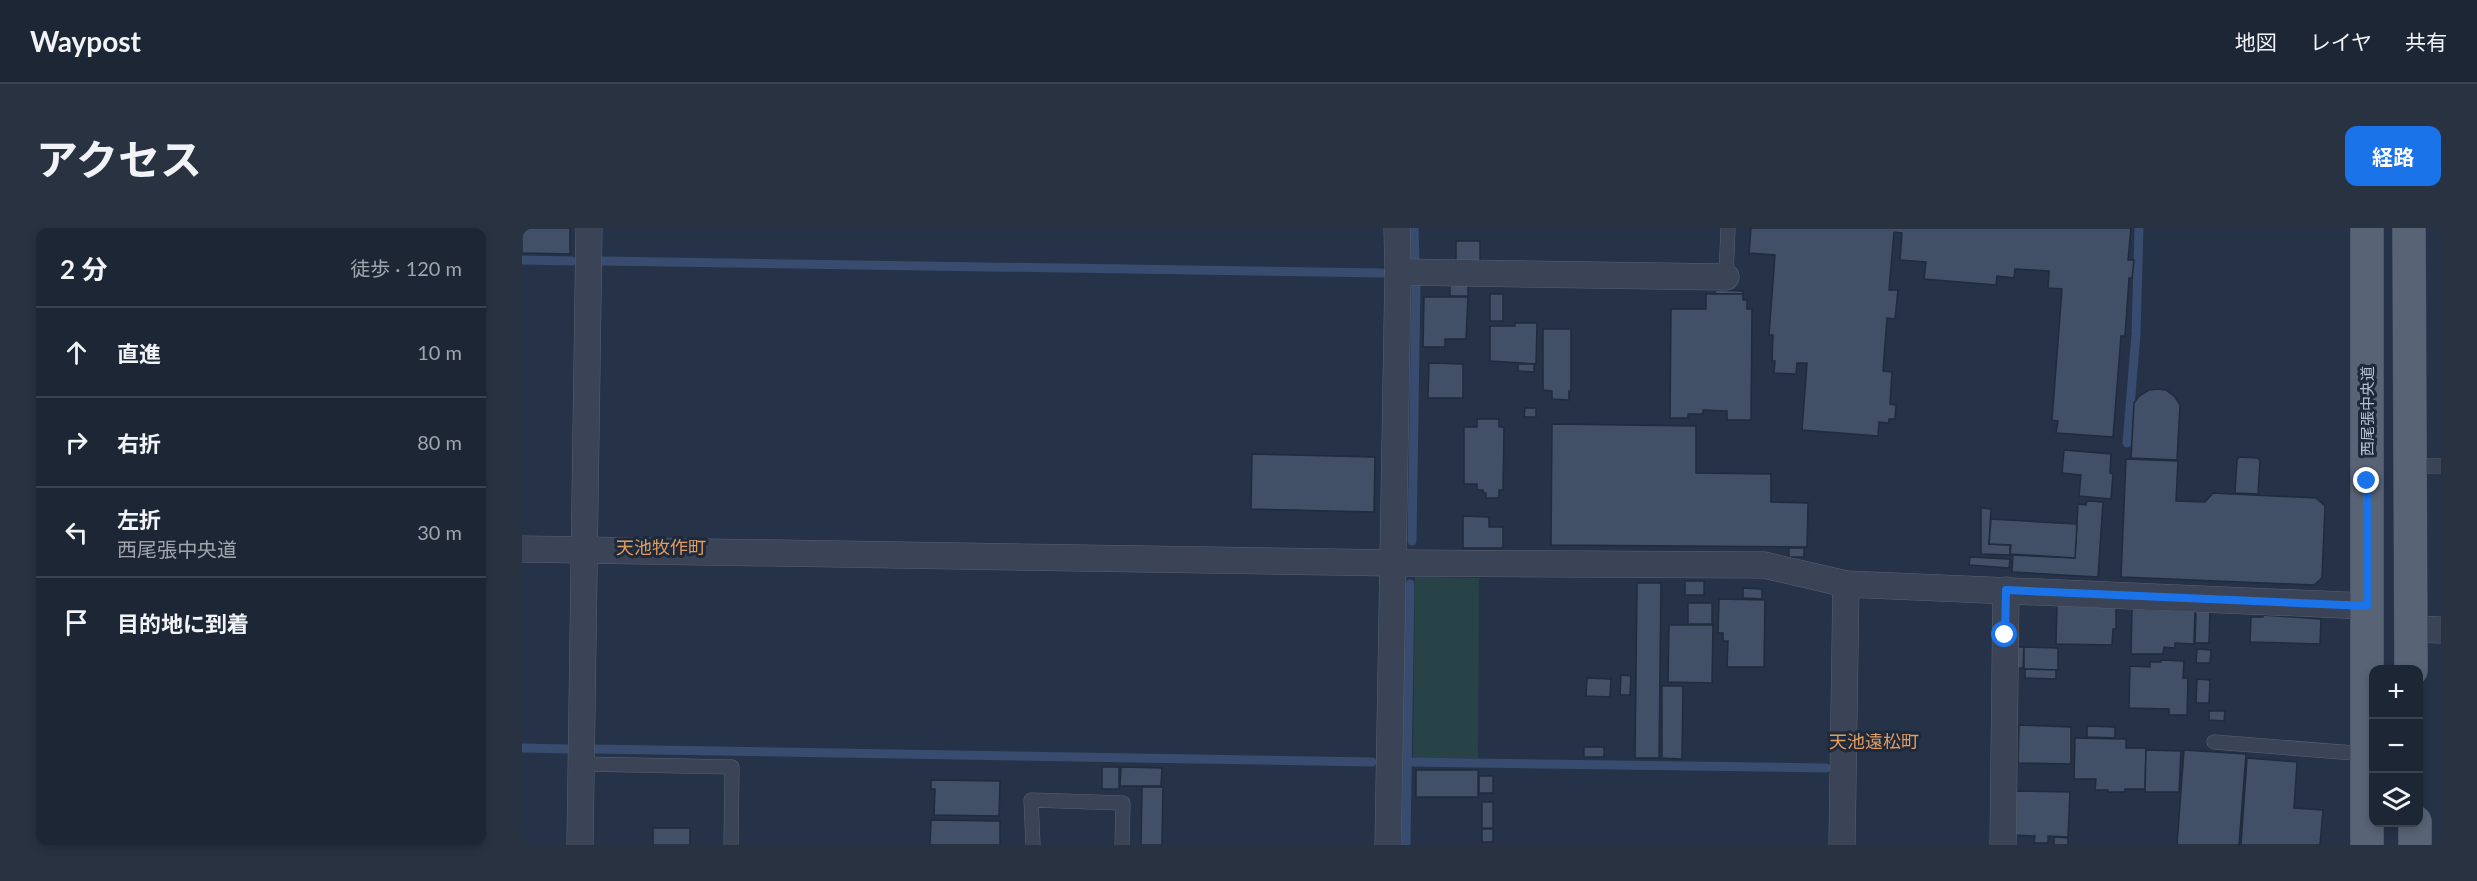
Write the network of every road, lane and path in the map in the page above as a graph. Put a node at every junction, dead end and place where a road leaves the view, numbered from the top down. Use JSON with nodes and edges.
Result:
{"nodes":[{"id":1,"x":589,"y":228,"type":"edge"},
{"id":2,"x":1397,"y":228,"type":"edge"},
{"id":3,"x":1728,"y":228,"type":"edge"},
{"id":4,"x":2367,"y":228,"type":"edge"},
{"id":5,"x":2409,"y":228,"type":"edge"},
{"id":6,"x":1398,"y":272,"type":"junction"},
{"id":7,"x":1726,"y":277,"type":"joint"},
{"id":8,"x":2425,"y":466,"type":"edge"},
{"id":9,"x":522,"y":549,"type":"edge"},
{"id":10,"x":584,"y":550,"type":"junction"},
{"id":11,"x":1393,"y":563,"type":"junction"},
{"id":12,"x":1846,"y":584,"type":"junction"},
{"id":13,"x":2006,"y":590,"type":"junction"},
{"id":14,"x":2367,"y":606,"type":"junction"},
{"id":15,"x":2425,"y":630,"type":"edge"},
{"id":16,"x":2412,"y":665,"type":"edge"},
{"id":17,"x":2214,"y":742,"type":"dead end"},
{"id":18,"x":2367,"y":754,"type":"junction"},
{"id":19,"x":581,"y":764,"type":"junction"},
{"id":20,"x":2415,"y":827,"type":"edge"},
{"id":21,"x":580,"y":845,"type":"edge"},
{"id":22,"x":731,"y":845,"type":"edge"},
{"id":23,"x":1033,"y":845,"type":"edge"},
{"id":24,"x":1122,"y":845,"type":"edge"},
{"id":25,"x":1388,"y":845,"type":"edge"},
{"id":26,"x":1842,"y":845,"type":"edge"},
{"id":27,"x":2003,"y":845,"type":"edge"},
{"id":28,"x":2367,"y":845,"type":"edge"},
{"id":29,"x":2415,"y":845,"type":"edge"}],
"edges":[{"from":1,"to":10,"type":"street"},
{"from":2,"to":6,"type":"street"},
{"from":3,"to":7,"type":"lane"},
{"from":4,"to":14,"type":"main road","name":"西尾張中央道"},
{"from":5,"to":8,"type":"main road"},
{"from":6,"to":7,"type":"street"},
{"from":6,"to":11,"type":"street"},
{"from":8,"to":15,"type":"main road"},
{"from":9,"to":10,"type":"street"},
{"from":10,"to":11,"type":"street"},
{"from":10,"to":19,"type":"street"},
{"from":11,"to":12,"type":"street"},
{"from":11,"to":25,"type":"street"},
{"from":12,"to":13,"type":"street"},
{"from":12,"to":26,"type":"street"},
{"from":13,"to":14,"type":"street"},
{"from":13,"to":27,"type":"street"},
{"from":14,"to":18,"type":"main road","name":"西尾張中央道"},
{"from":15,"to":16,"type":"main road"},
{"from":17,"to":18,"type":"lane"},
{"from":18,"to":28,"type":"main road","name":"西尾張中央道"},
{"from":19,"to":21,"type":"street"},
{"from":19,"to":22,"type":"lane"},
{"from":20,"to":29,"type":"main road"},
{"from":23,"to":24,"type":"lane"}]}
